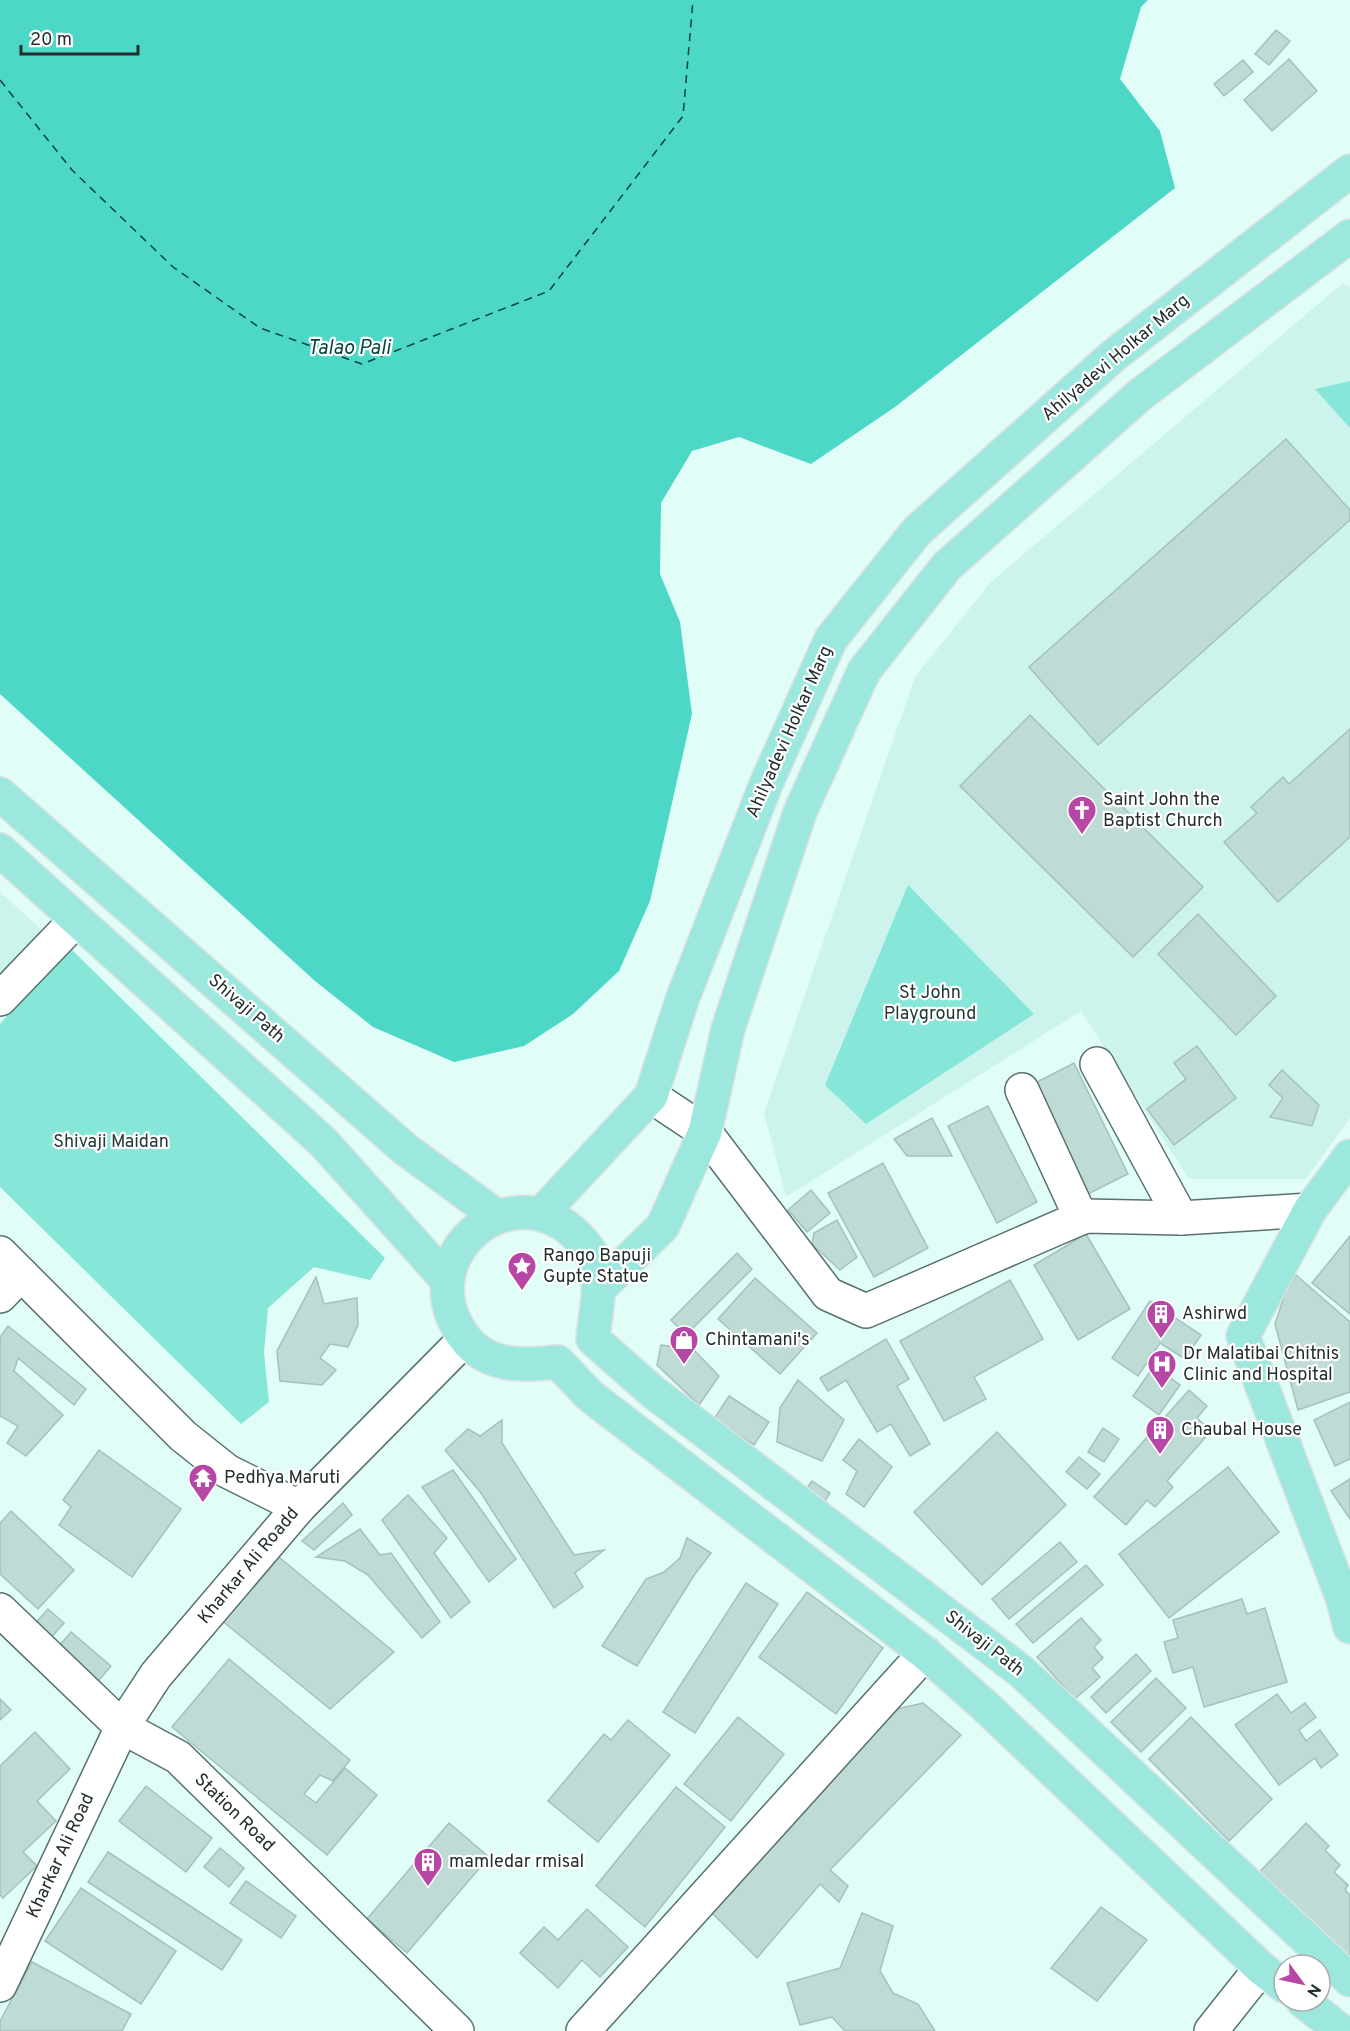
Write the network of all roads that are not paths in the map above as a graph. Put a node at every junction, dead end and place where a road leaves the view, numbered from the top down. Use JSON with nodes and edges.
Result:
{"nodes":[{"id":1,"x":1350,"y":171,"type":"edge"},
{"id":2,"x":1350,"y":236,"type":"edge"},
{"id":3,"x":0,"y":794,"type":"edge"},
{"id":4,"x":0,"y":850,"type":"edge"},
{"id":5,"x":76,"y":920,"type":"junction"},
{"id":6,"x":0,"y":999,"type":"edge"},
{"id":7,"x":1097,"y":1064,"type":"dead end"},
{"id":8,"x":1022,"y":1090,"type":"dead end"},
{"id":9,"x":651,"y":1096,"type":"junction"},
{"id":10,"x":705,"y":1132,"type":"junction"},
{"id":11,"x":1350,"y":1156,"type":"edge"},
{"id":12,"x":1310,"y":1210,"type":"junction"},
{"id":13,"x":541,"y":1214,"type":"junction"},
{"id":14,"x":498,"y":1216,"type":"junction"},
{"id":15,"x":1081,"y":1218,"type":"junction"},
{"id":16,"x":1181,"y":1218,"type":"junction"},
{"id":17,"x":7,"y":1275,"type":"edge"},
{"id":18,"x":447,"y":1280,"type":"junction"},
{"id":19,"x":600,"y":1288,"type":"junction"},
{"id":20,"x":465,"y":1339,"type":"junction"},
{"id":21,"x":299,"y":1507,"type":"junction"},
{"id":22,"x":1347,"y":1606,"type":"edge"},
{"id":23,"x":0,"y":1610,"type":"edge"},
{"id":24,"x":925,"y":1653,"type":"junction"},
{"id":25,"x":122,"y":1727,"type":"junction"},
{"id":26,"x":1272,"y":1977,"type":"edge"},
{"id":27,"x":1350,"y":1980,"type":"edge"},
{"id":28,"x":0,"y":1985,"type":"edge"},
{"id":29,"x":1318,"y":2013,"type":"edge"},
{"id":30,"x":457,"y":2031,"type":"edge"},
{"id":31,"x":583,"y":2031,"type":"edge"},
{"id":32,"x":1210,"y":2031,"type":"edge"},
{"id":33,"x":1341,"y":2031,"type":"edge"}],
"edges":[{"from":1,"to":9,"type":"main road","name":"Ahilyadevi Holkar Marg"},
{"from":2,"to":10,"type":"main road"},
{"from":3,"to":14,"type":"main road","name":"Shivaji Path"},
{"from":4,"to":5,"type":"main road"},
{"from":5,"to":6,"type":"street"},
{"from":5,"to":18,"type":"main road"},
{"from":7,"to":16,"type":"street"},
{"from":8,"to":15,"type":"street"},
{"from":9,"to":10,"type":"street"},
{"from":9,"to":13,"type":"main road","name":"Ahilyadevi Holkar Marg"},
{"from":10,"to":15,"type":"street"},
{"from":10,"to":19,"type":"main road"},
{"from":11,"to":12,"type":"main road"},
{"from":12,"to":16,"type":"street"},
{"from":12,"to":22,"type":"main road"},
{"from":13,"to":14,"type":"main road"},
{"from":13,"to":19,"type":"main road"},
{"from":14,"to":18,"type":"main road"},
{"from":15,"to":16,"type":"street"},
{"from":17,"to":21,"type":"street"},
{"from":18,"to":20,"type":"main road"},
{"from":19,"to":27,"type":"main road","name":"Shivaji Path"},
{"from":20,"to":21,"type":"street","name":"Kharkar Ali Roadd"},
{"from":20,"to":24,"type":"main road"},
{"from":21,"to":25,"type":"street","name":"Kharkar Ali Roadd"},
{"from":23,"to":25,"type":"street","name":"Station Road"},
{"from":24,"to":26,"type":"main road"},
{"from":24,"to":31,"type":"street"},
{"from":25,"to":28,"type":"street","name":"Kharkar Ali Road"},
{"from":25,"to":30,"type":"street","name":"Station Road"},
{"from":26,"to":32,"type":"street"},
{"from":29,"to":33,"type":"main road"}]}
